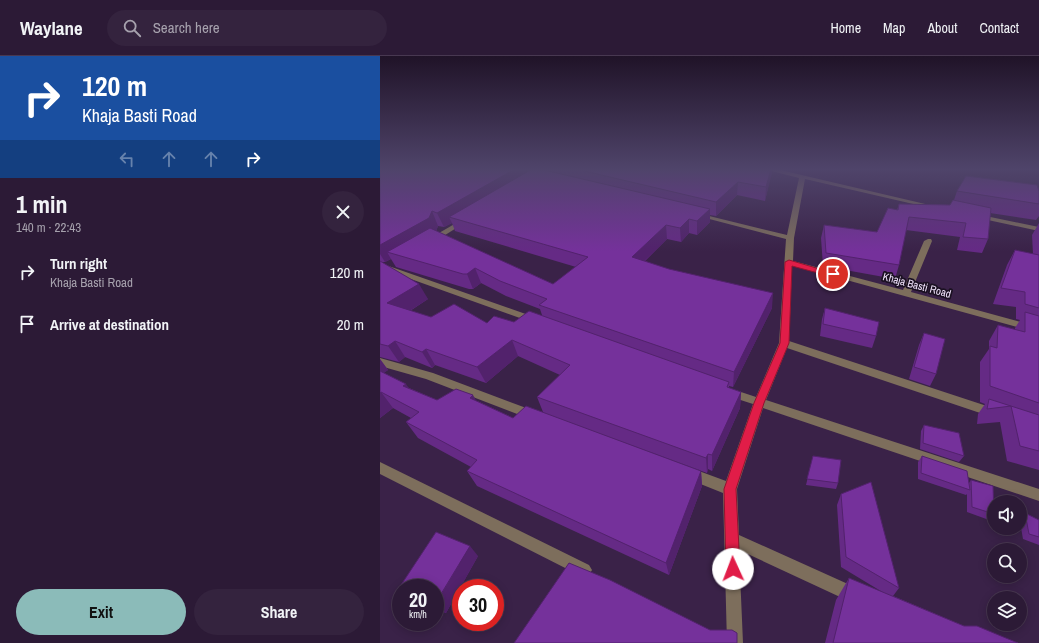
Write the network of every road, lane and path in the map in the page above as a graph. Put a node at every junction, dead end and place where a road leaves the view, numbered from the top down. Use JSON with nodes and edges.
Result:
{"nodes":[{"id":1,"x":798,"y":196,"type":"edge"},
{"id":2,"x":889,"y":196,"type":"edge"},
{"id":3,"x":944,"y":208,"type":"edge"},
{"id":4,"x":691,"y":214,"type":"edge"},
{"id":5,"x":967,"y":214,"type":"edge"},
{"id":6,"x":472,"y":216,"type":"edge"},
{"id":7,"x":1039,"y":229,"type":"edge"},
{"id":8,"x":790,"y":238,"type":"junction"},
{"id":9,"x":928,"y":241,"type":"dead end"},
{"id":10,"x":426,"y":243,"type":"edge"},
{"id":11,"x":789,"y":262,"type":"junction"},
{"id":12,"x":386,"y":265,"type":"edge"},
{"id":13,"x":906,"y":294,"type":"junction"},
{"id":14,"x":543,"y":324,"type":"edge"},
{"id":15,"x":1039,"y":330,"type":"edge"},
{"id":16,"x":784,"y":343,"type":"junction"},
{"id":17,"x":380,"y":362,"type":"edge"},
{"id":18,"x":722,"y":389,"type":"edge"},
{"id":19,"x":759,"y":403,"type":"junction"},
{"id":20,"x":1009,"y":418,"type":"edge"},
{"id":21,"x":546,"y":420,"type":"edge"},
{"id":22,"x":380,"y":468,"type":"edge"},
{"id":23,"x":678,"y":469,"type":"edge"},
{"id":24,"x":730,"y":489,"type":"junction"},
{"id":25,"x":1039,"y":495,"type":"edge"},
{"id":26,"x":732,"y":539,"type":"junction"},
{"id":27,"x":593,"y":575,"type":"edge"},
{"id":28,"x":865,"y":601,"type":"edge"},
{"id":29,"x":728,"y":642,"type":"edge"}],
"edges":[{"from":1,"to":8,"type":"street"},
{"from":2,"to":3,"type":"street"},
{"from":4,"to":8,"type":"street"},
{"from":5,"to":7,"type":"street"},
{"from":6,"to":10,"type":"street"},
{"from":8,"to":11,"type":"street"},
{"from":9,"to":13,"type":"street"},
{"from":11,"to":13,"type":"street","name":"Khaja Basti Road"},
{"from":11,"to":16,"type":"street"},
{"from":12,"to":14,"type":"street"},
{"from":13,"to":15,"type":"street","name":"Khaja Basti Road"},
{"from":16,"to":19,"type":"street"},
{"from":16,"to":20,"type":"street"},
{"from":17,"to":21,"type":"street"},
{"from":18,"to":19,"type":"street"},
{"from":19,"to":24,"type":"street"},
{"from":19,"to":25,"type":"street"},
{"from":22,"to":27,"type":"street"},
{"from":23,"to":24,"type":"street"},
{"from":24,"to":26,"type":"street"},
{"from":26,"to":28,"type":"street"},
{"from":26,"to":29,"type":"street"}]}
